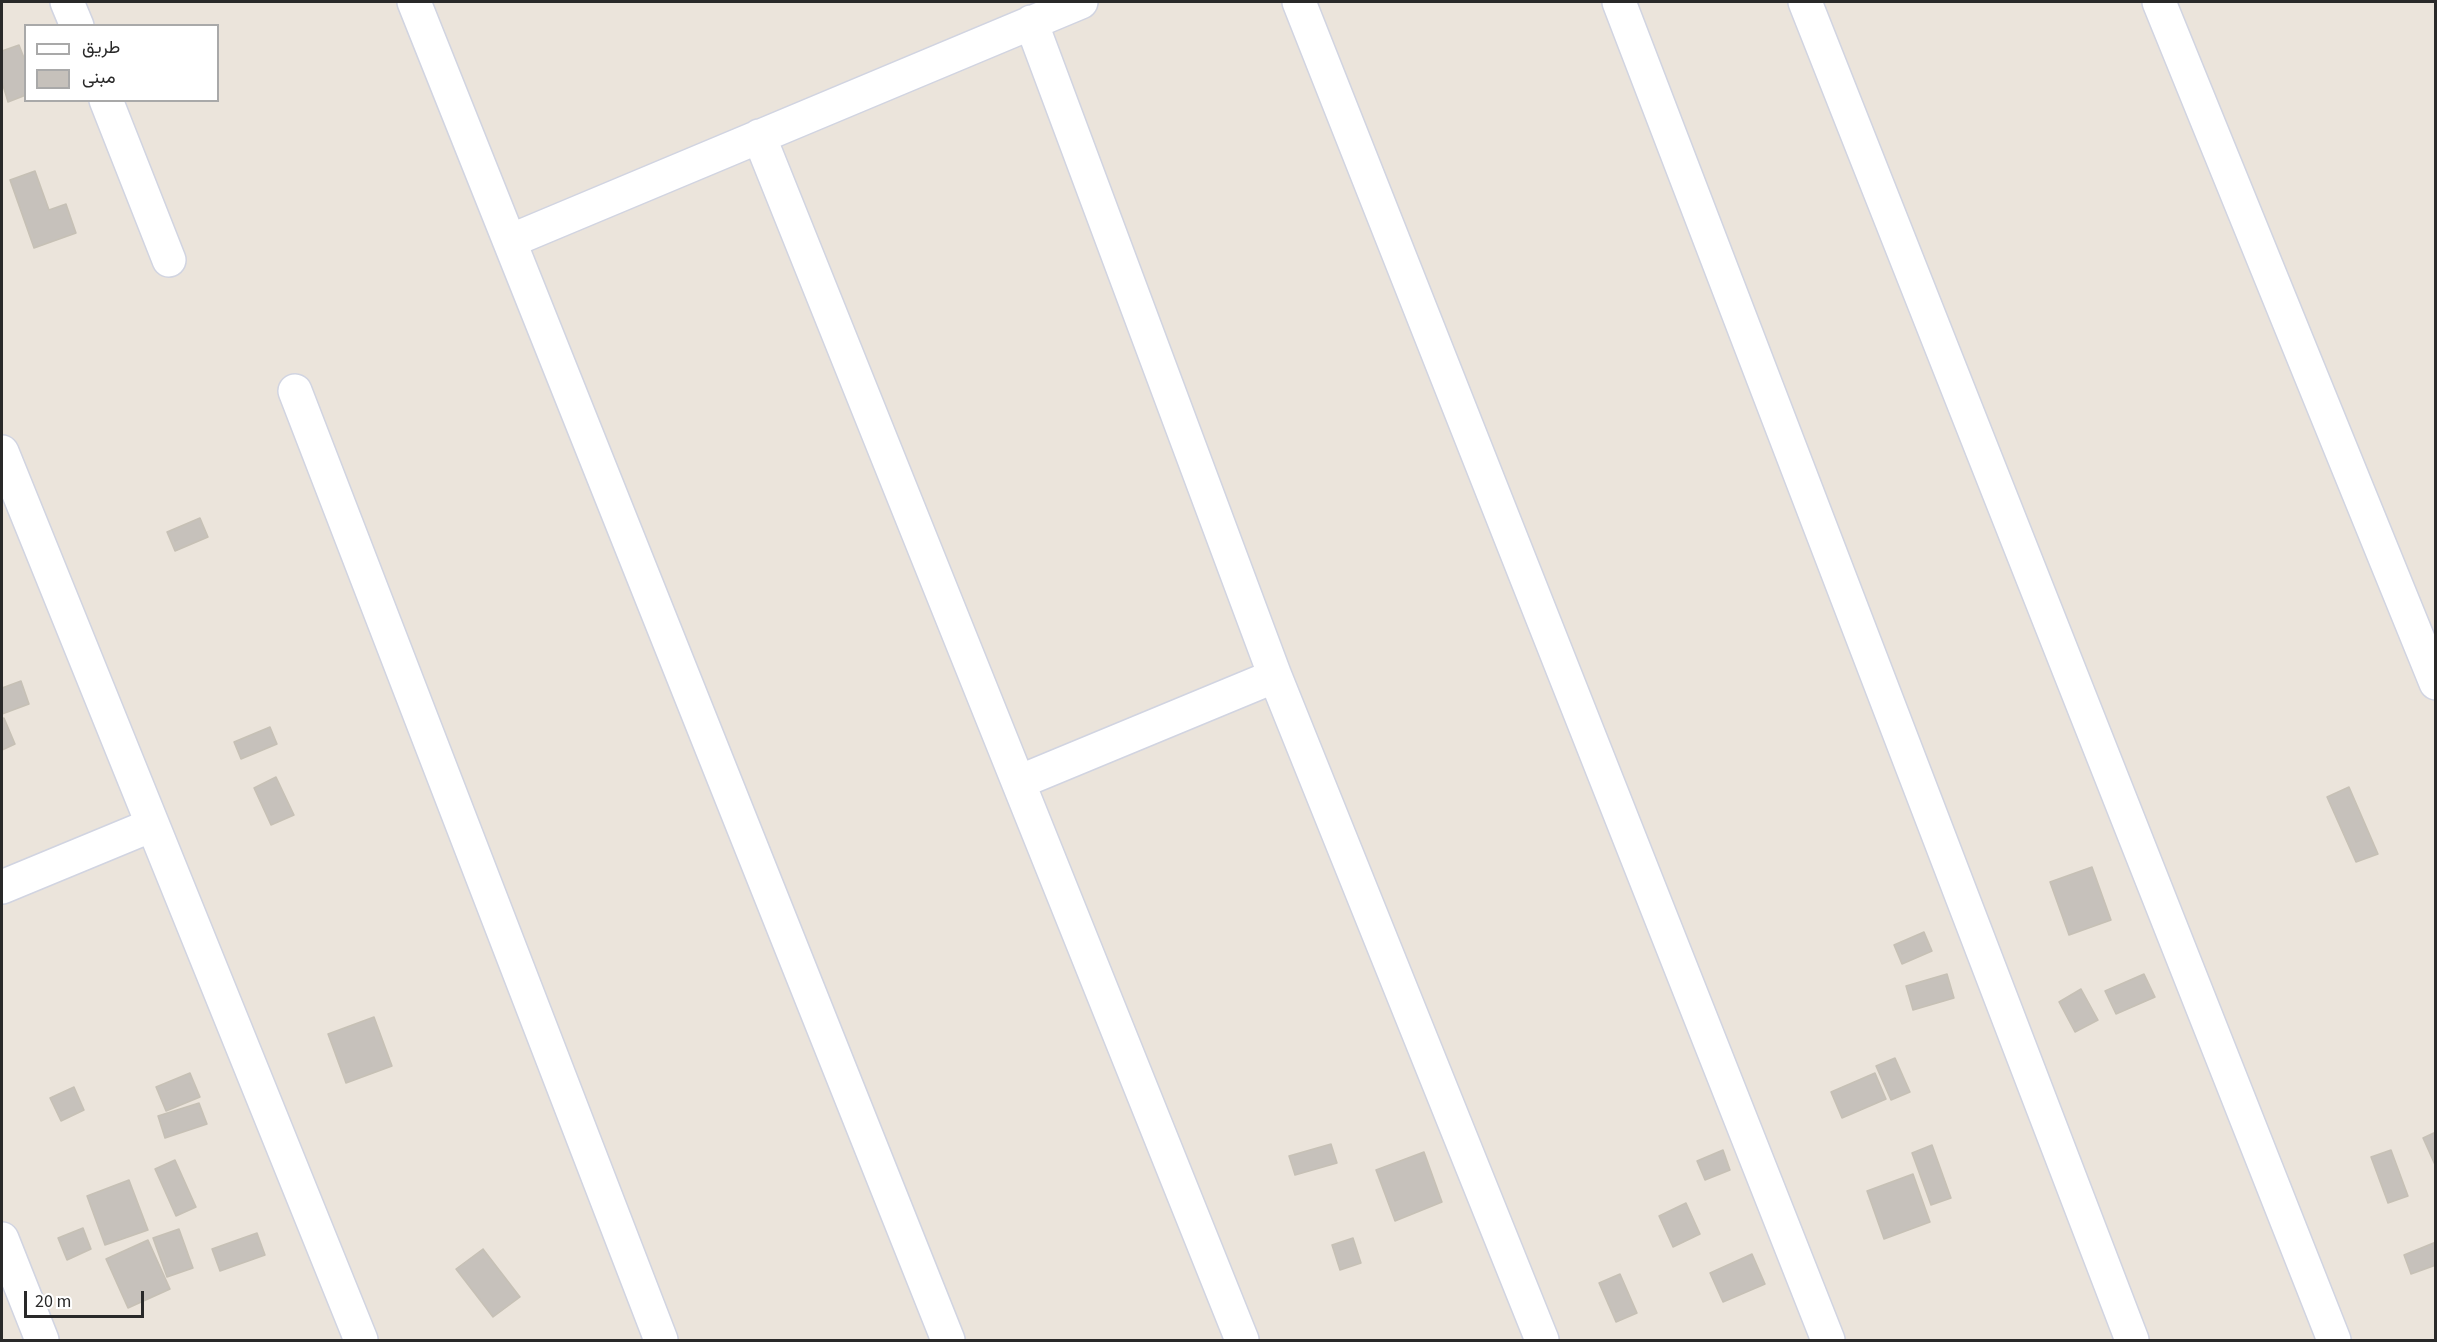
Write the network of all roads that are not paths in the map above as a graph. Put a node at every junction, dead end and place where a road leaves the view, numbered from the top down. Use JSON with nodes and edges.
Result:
{"nodes":[{"id":1,"x":67,"y":2,"type":"edge"},
{"id":2,"x":414,"y":2,"type":"edge"},
{"id":3,"x":1081,"y":2,"type":"edge"},
{"id":4,"x":1299,"y":2,"type":"edge"},
{"id":5,"x":1619,"y":2,"type":"edge"},
{"id":6,"x":1805,"y":2,"type":"edge"},
{"id":7,"x":2159,"y":2,"type":"edge"},
{"id":8,"x":1031,"y":22,"type":"junction"},
{"id":9,"x":76,"y":24,"type":"edge"},
{"id":10,"x":107,"y":102,"type":"edge"},
{"id":11,"x":759,"y":136,"type":"junction"},
{"id":12,"x":510,"y":241,"type":"junction"},
{"id":13,"x":169,"y":260,"type":"dead end"},
{"id":14,"x":295,"y":391,"type":"dead end"},
{"id":15,"x":2,"y":452,"type":"edge"},
{"id":16,"x":1275,"y":675,"type":"junction"},
{"id":17,"x":2436,"y":683,"type":"edge"},
{"id":18,"x":1018,"y":782,"type":"junction"},
{"id":19,"x":152,"y":825,"type":"junction"},
{"id":20,"x":2,"y":887,"type":"edge"},
{"id":21,"x":2,"y":1239,"type":"edge"},
{"id":22,"x":42,"y":1341,"type":"edge"},
{"id":23,"x":361,"y":1341,"type":"edge"},
{"id":24,"x":661,"y":1341,"type":"edge"},
{"id":25,"x":948,"y":1341,"type":"edge"},
{"id":26,"x":1242,"y":1341,"type":"edge"},
{"id":27,"x":1542,"y":1341,"type":"edge"},
{"id":28,"x":1828,"y":1341,"type":"edge"},
{"id":29,"x":2132,"y":1341,"type":"edge"},
{"id":30,"x":2334,"y":1341,"type":"edge"}],
"edges":[{"from":1,"to":9,"type":"street"},
{"from":2,"to":12,"type":"street"},
{"from":3,"to":8,"type":"street"},
{"from":4,"to":28,"type":"street"},
{"from":5,"to":29,"type":"street"},
{"from":6,"to":30,"type":"street"},
{"from":7,"to":17,"type":"street"},
{"from":8,"to":11,"type":"street"},
{"from":8,"to":16,"type":"street"},
{"from":10,"to":13,"type":"street"},
{"from":11,"to":12,"type":"street"},
{"from":11,"to":18,"type":"street"},
{"from":12,"to":25,"type":"street"},
{"from":14,"to":24,"type":"street"},
{"from":15,"to":19,"type":"street"},
{"from":16,"to":18,"type":"street"},
{"from":16,"to":27,"type":"street"},
{"from":18,"to":26,"type":"street"},
{"from":19,"to":20,"type":"street"},
{"from":19,"to":23,"type":"street"},
{"from":21,"to":22,"type":"street"}]}
